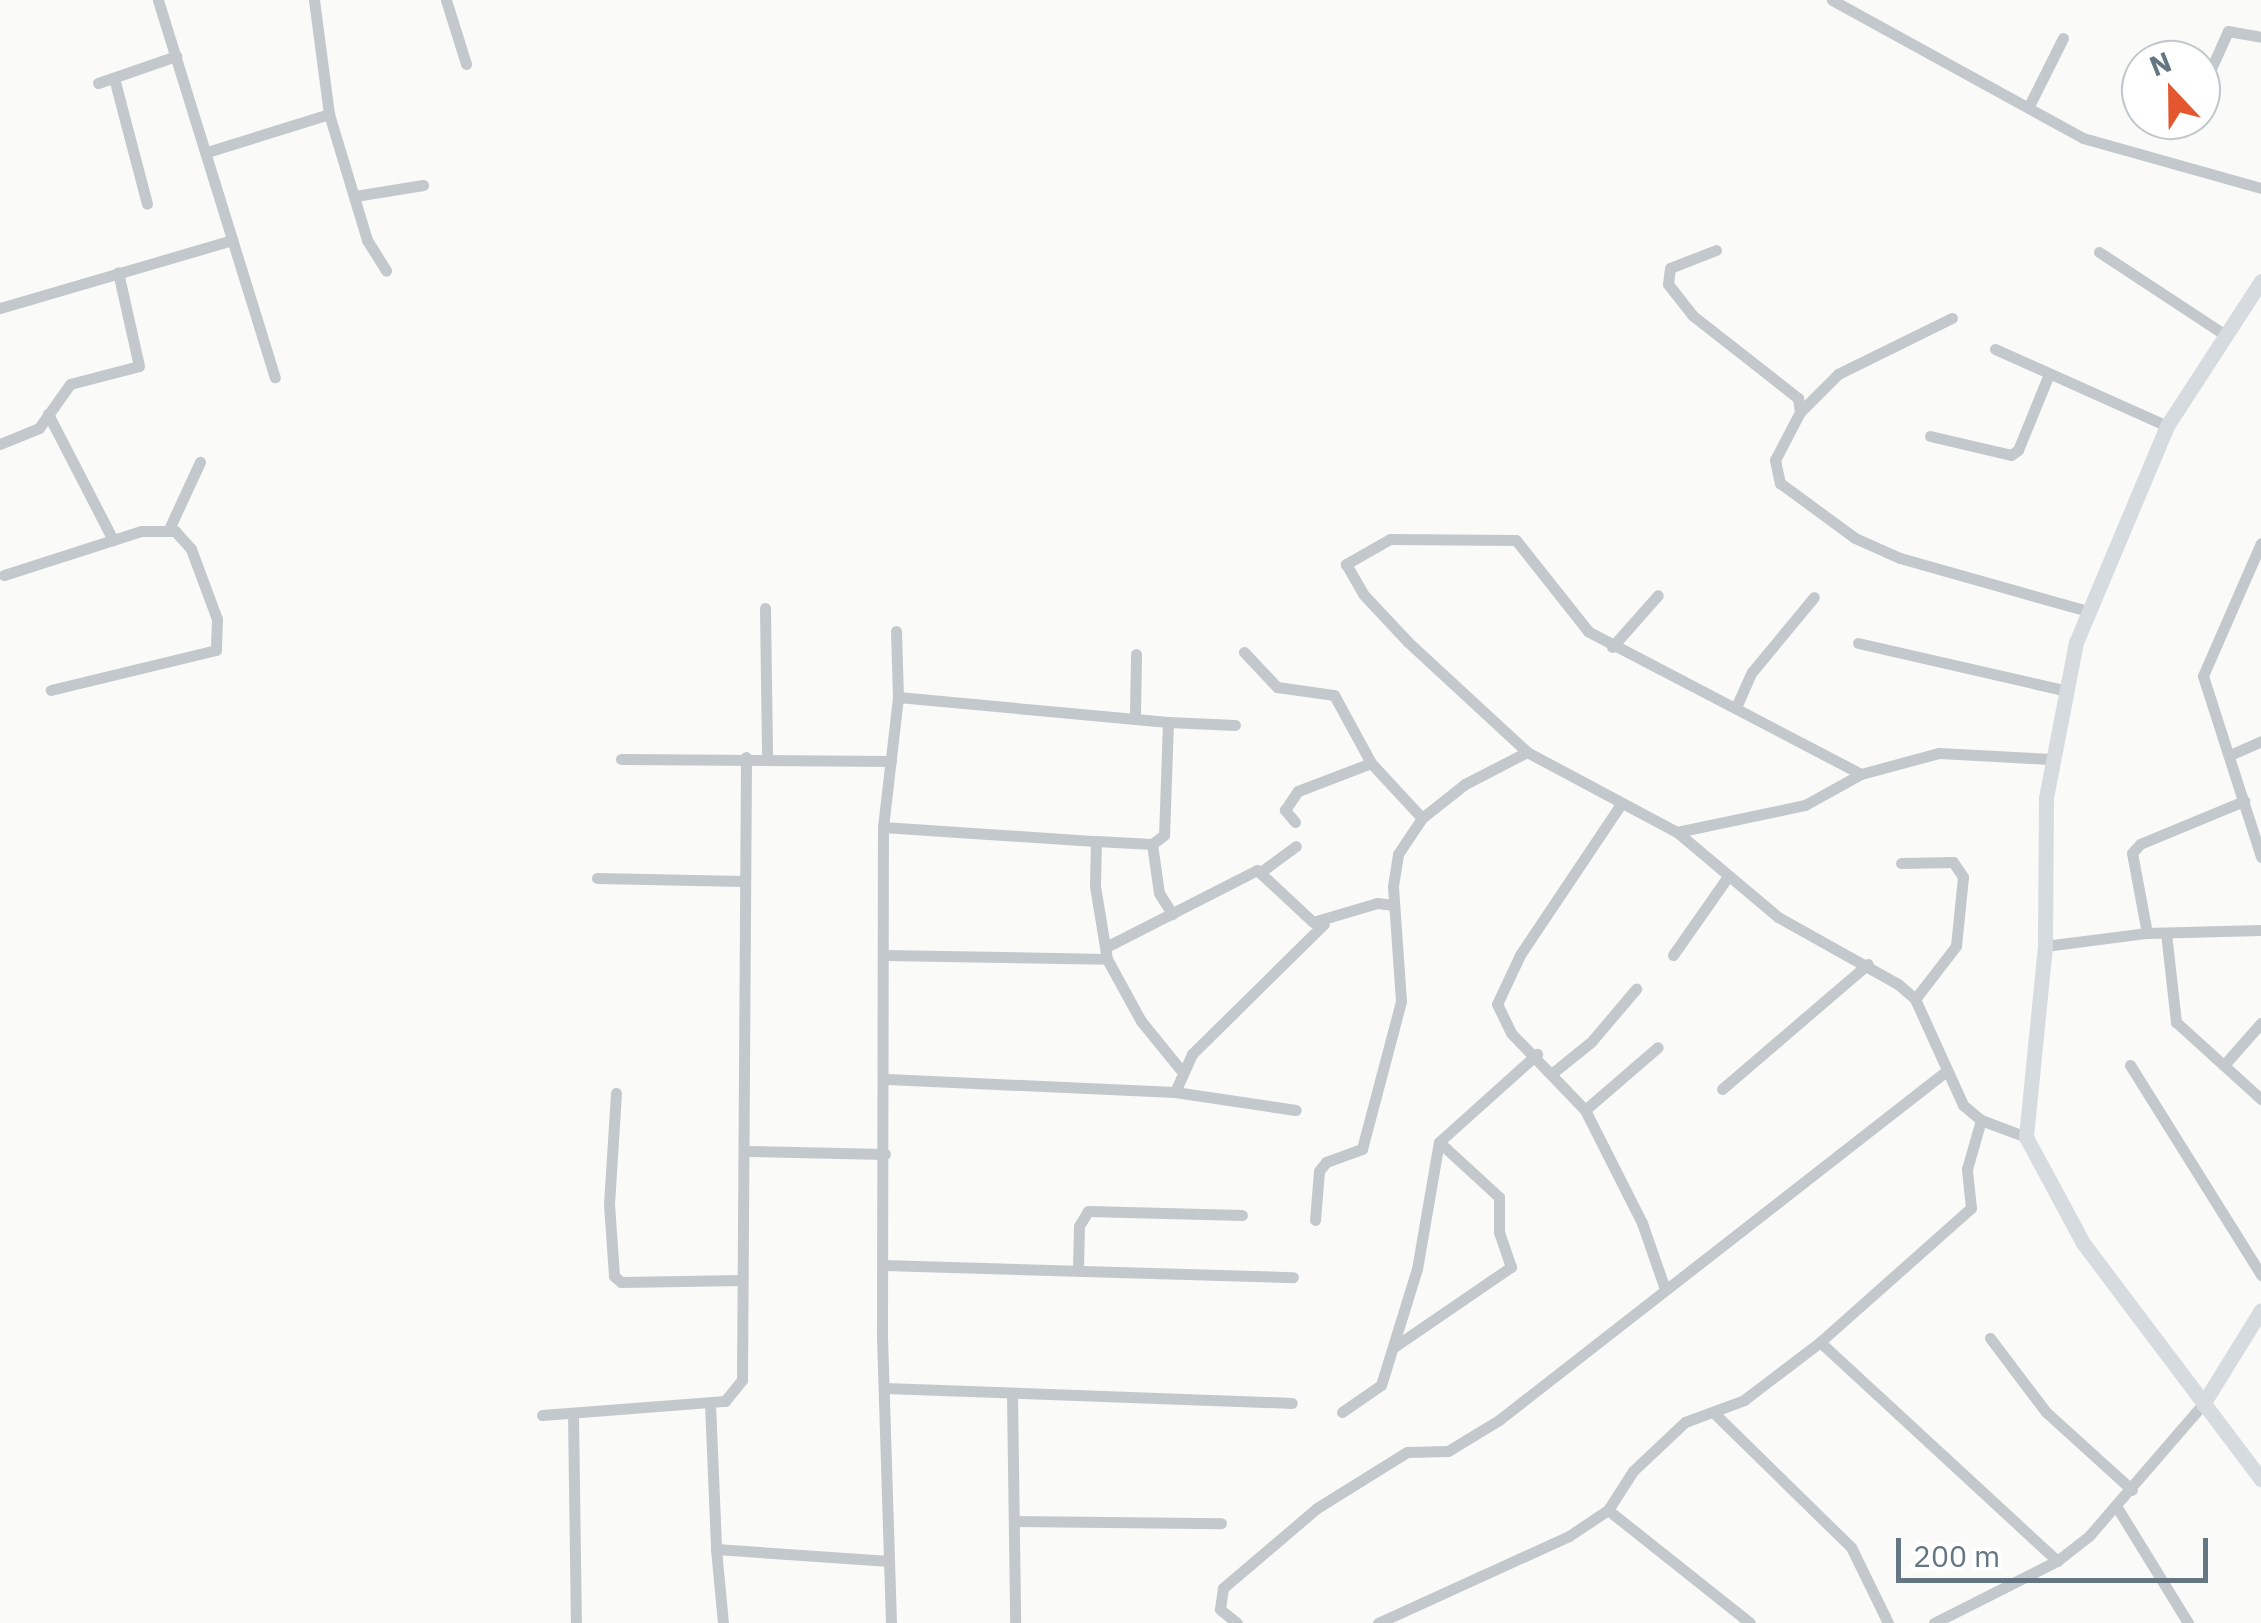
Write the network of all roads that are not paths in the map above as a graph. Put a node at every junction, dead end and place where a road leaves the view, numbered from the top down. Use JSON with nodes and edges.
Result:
{"nodes":[{"id":1,"x":158,"y":0,"type":"edge"},
{"id":2,"x":314,"y":0,"type":"edge"},
{"id":3,"x":446,"y":0,"type":"edge"},
{"id":4,"x":1832,"y":0,"type":"edge"},
{"id":5,"x":2261,"y":37,"type":"edge"},
{"id":6,"x":2063,"y":38,"type":"dead end"},
{"id":7,"x":2221,"y":46,"type":"edge"},
{"id":8,"x":176,"y":56,"type":"junction"},
{"id":9,"x":466,"y":64,"type":"dead end"},
{"id":10,"x":114,"y":78,"type":"junction"},
{"id":11,"x":98,"y":83,"type":"dead end"},
{"id":12,"x":2029,"y":106,"type":"junction"},
{"id":13,"x":329,"y":114,"type":"junction"},
{"id":14,"x":208,"y":152,"type":"junction"},
{"id":15,"x":423,"y":184,"type":"dead end"},
{"id":16,"x":2261,"y":188,"type":"edge"},
{"id":17,"x":355,"y":196,"type":"junction"},
{"id":18,"x":147,"y":204,"type":"dead end"},
{"id":19,"x":232,"y":240,"type":"junction"},
{"id":20,"x":1716,"y":250,"type":"dead end"},
{"id":21,"x":2098,"y":252,"type":"dead end"},
{"id":22,"x":386,"y":270,"type":"dead end"},
{"id":23,"x":118,"y":272,"type":"junction"},
{"id":24,"x":2261,"y":280,"type":"edge"},
{"id":25,"x":0,"y":308,"type":"edge"},
{"id":26,"x":1952,"y":318,"type":"dead end"},
{"id":27,"x":2224,"y":334,"type":"junction"},
{"id":28,"x":1995,"y":349,"type":"dead end"},
{"id":29,"x":2049,"y":374,"type":"junction"},
{"id":30,"x":276,"y":378,"type":"dead end"},
{"id":31,"x":1800,"y":412,"type":"junction"},
{"id":32,"x":48,"y":414,"type":"junction"},
{"id":33,"x":2167,"y":426,"type":"junction"},
{"id":34,"x":39,"y":428,"type":"junction"},
{"id":35,"x":54,"y":432,"type":"junction"},
{"id":36,"x":1930,"y":436,"type":"dead end"},
{"id":37,"x":0,"y":444,"type":"edge"},
{"id":38,"x":200,"y":462,"type":"dead end"},
{"id":39,"x":169,"y":529,"type":"junction"},
{"id":40,"x":113,"y":540,"type":"junction"},
{"id":41,"x":2261,"y":543,"type":"edge"},
{"id":42,"x":4,"y":575,"type":"dead end"},
{"id":43,"x":1658,"y":596,"type":"dead end"},
{"id":44,"x":1814,"y":598,"type":"dead end"},
{"id":45,"x":765,"y":608,"type":"dead end"},
{"id":46,"x":2086,"y":611,"type":"junction"},
{"id":47,"x":896,"y":632,"type":"dead end"},
{"id":48,"x":1858,"y":642,"type":"dead end"},
{"id":49,"x":1612,"y":647,"type":"junction"},
{"id":50,"x":1244,"y":652,"type":"dead end"},
{"id":51,"x":1136,"y":654,"type":"dead end"},
{"id":52,"x":51,"y":690,"type":"dead end"},
{"id":53,"x":2064,"y":690,"type":"junction"},
{"id":54,"x":898,"y":697,"type":"junction"},
{"id":55,"x":1738,"y":705,"type":"junction"},
{"id":56,"x":1135,"y":714,"type":"junction"},
{"id":57,"x":1168,"y":722,"type":"junction"},
{"id":58,"x":1235,"y":725,"type":"dead end"},
{"id":59,"x":2261,"y":741,"type":"edge"},
{"id":60,"x":1526,"y":752,"type":"junction"},
{"id":61,"x":2230,"y":755,"type":"junction"},
{"id":62,"x":767,"y":756,"type":"junction"},
{"id":63,"x":746,"y":758,"type":"junction"},
{"id":64,"x":621,"y":759,"type":"dead end"},
{"id":65,"x":2051,"y":759,"type":"junction"},
{"id":66,"x":890,"y":761,"type":"junction"},
{"id":67,"x":1371,"y":763,"type":"junction"},
{"id":68,"x":1860,"y":774,"type":"junction"},
{"id":69,"x":2244,"y":801,"type":"junction"},
{"id":70,"x":1620,"y":804,"type":"junction"},
{"id":71,"x":1422,"y":818,"type":"junction"},
{"id":72,"x":1295,"y":822,"type":"dead end"},
{"id":73,"x":883,"y":827,"type":"junction"},
{"id":74,"x":1678,"y":832,"type":"junction"},
{"id":75,"x":1096,"y":841,"type":"junction"},
{"id":76,"x":1152,"y":844,"type":"junction"},
{"id":77,"x":1296,"y":846,"type":"dead end"},
{"id":78,"x":2261,"y":858,"type":"edge"},
{"id":79,"x":1901,"y":863,"type":"dead end"},
{"id":80,"x":1262,"y":871,"type":"junction"},
{"id":81,"x":597,"y":878,"type":"dead end"},
{"id":82,"x":1726,"y":878,"type":"junction"},
{"id":83,"x":743,"y":881,"type":"junction"},
{"id":84,"x":1394,"y":906,"type":"junction"},
{"id":85,"x":1172,"y":914,"type":"junction"},
{"id":86,"x":1324,"y":924,"type":"junction"},
{"id":87,"x":2261,"y":930,"type":"edge"},
{"id":88,"x":2146,"y":933,"type":"junction"},
{"id":89,"x":2166,"y":933,"type":"junction"},
{"id":90,"x":2044,"y":946,"type":"junction"},
{"id":91,"x":1108,"y":952,"type":"junction"},
{"id":92,"x":885,"y":955,"type":"junction"},
{"id":93,"x":1673,"y":955,"type":"dead end"},
{"id":94,"x":1868,"y":964,"type":"junction"},
{"id":95,"x":1636,"y":988,"type":"dead end"},
{"id":96,"x":1915,"y":999,"type":"junction"},
{"id":97,"x":2261,"y":1023,"type":"edge"},
{"id":98,"x":1658,"y":1047,"type":"dead end"},
{"id":99,"x":1537,"y":1054,"type":"junction"},
{"id":100,"x":2130,"y":1065,"type":"dead end"},
{"id":101,"x":2224,"y":1065,"type":"junction"},
{"id":102,"x":1180,"y":1069,"type":"junction"},
{"id":103,"x":1554,"y":1071,"type":"junction"},
{"id":104,"x":1945,"y":1072,"type":"junction"},
{"id":105,"x":887,"y":1079,"type":"junction"},
{"id":106,"x":1722,"y":1088,"type":"dead end"},
{"id":107,"x":1175,"y":1092,"type":"junction"},
{"id":108,"x":616,"y":1093,"type":"dead end"},
{"id":109,"x":2261,"y":1099,"type":"edge"},
{"id":110,"x":1296,"y":1110,"type":"dead end"},
{"id":111,"x":1585,"y":1110,"type":"junction"},
{"id":112,"x":1981,"y":1120,"type":"junction"},
{"id":113,"x":2026,"y":1137,"type":"junction"},
{"id":114,"x":1440,"y":1142,"type":"junction"},
{"id":115,"x":746,"y":1151,"type":"junction"},
{"id":116,"x":885,"y":1154,"type":"junction"},
{"id":117,"x":1242,"y":1215,"type":"dead end"},
{"id":118,"x":1315,"y":1220,"type":"dead end"},
{"id":119,"x":884,"y":1264,"type":"junction"},
{"id":120,"x":1078,"y":1269,"type":"junction"},
{"id":121,"x":2261,"y":1275,"type":"edge"},
{"id":122,"x":1293,"y":1276,"type":"dead end"},
{"id":123,"x":742,"y":1280,"type":"junction"},
{"id":124,"x":1665,"y":1289,"type":"junction"},
{"id":125,"x":2261,"y":1310,"type":"edge"},
{"id":126,"x":1990,"y":1338,"type":"dead end"},
{"id":127,"x":1820,"y":1342,"type":"junction"},
{"id":128,"x":1394,"y":1347,"type":"junction"},
{"id":129,"x":885,"y":1388,"type":"junction"},
{"id":130,"x":1012,"y":1394,"type":"junction"},
{"id":131,"x":710,"y":1403,"type":"junction"},
{"id":132,"x":1292,"y":1403,"type":"dead end"},
{"id":133,"x":2203,"y":1404,"type":"junction"},
{"id":134,"x":1342,"y":1412,"type":"dead end"},
{"id":135,"x":573,"y":1414,"type":"junction"},
{"id":136,"x":1715,"y":1414,"type":"junction"},
{"id":137,"x":542,"y":1415,"type":"dead end"},
{"id":138,"x":2261,"y":1479,"type":"edge"},
{"id":139,"x":2132,"y":1490,"type":"junction"},
{"id":140,"x":2118,"y":1509,"type":"junction"},
{"id":141,"x":1608,"y":1510,"type":"junction"},
{"id":142,"x":1015,"y":1520,"type":"junction"},
{"id":143,"x":1221,"y":1523,"type":"dead end"},
{"id":144,"x":716,"y":1549,"type":"junction"},
{"id":145,"x":886,"y":1561,"type":"junction"},
{"id":146,"x":2057,"y":1561,"type":"junction"},
{"id":147,"x":1382,"y":1622,"type":"edge"},
{"id":148,"x":576,"y":1623,"type":"edge"},
{"id":149,"x":724,"y":1623,"type":"edge"},
{"id":150,"x":891,"y":1623,"type":"edge"},
{"id":151,"x":1016,"y":1623,"type":"edge"},
{"id":152,"x":1238,"y":1623,"type":"edge"},
{"id":153,"x":1750,"y":1623,"type":"edge"},
{"id":154,"x":1888,"y":1623,"type":"edge"},
{"id":155,"x":1934,"y":1623,"type":"edge"},
{"id":156,"x":2188,"y":1623,"type":"edge"}],
"edges":[{"from":1,"to":8,"type":"street"},
{"from":2,"to":13,"type":"street"},
{"from":3,"to":9,"type":"street"},
{"from":4,"to":12,"type":"street"},
{"from":5,"to":7,"type":"street"},
{"from":6,"to":12,"type":"street"},
{"from":8,"to":10,"type":"street"},
{"from":8,"to":14,"type":"street"},
{"from":10,"to":11,"type":"street"},
{"from":10,"to":18,"type":"street"},
{"from":12,"to":16,"type":"street"},
{"from":13,"to":14,"type":"street"},
{"from":13,"to":17,"type":"street"},
{"from":14,"to":19,"type":"street"},
{"from":15,"to":17,"type":"street"},
{"from":17,"to":22,"type":"street"},
{"from":19,"to":23,"type":"street"},
{"from":19,"to":30,"type":"street"},
{"from":20,"to":31,"type":"street"},
{"from":21,"to":27,"type":"street"},
{"from":23,"to":25,"type":"street"},
{"from":23,"to":32,"type":"street"},
{"from":24,"to":27,"type":"street"},
{"from":26,"to":31,"type":"street"},
{"from":27,"to":33,"type":"street"},
{"from":28,"to":29,"type":"street"},
{"from":29,"to":33,"type":"street"},
{"from":29,"to":36,"type":"street"},
{"from":31,"to":46,"type":"street"},
{"from":32,"to":34,"type":"street"},
{"from":32,"to":35,"type":"street"},
{"from":33,"to":46,"type":"street"},
{"from":34,"to":35,"type":"street"},
{"from":34,"to":37,"type":"street"},
{"from":35,"to":40,"type":"street"},
{"from":38,"to":39,"type":"street"},
{"from":39,"to":40,"type":"street"},
{"from":39,"to":52,"type":"street"},
{"from":40,"to":42,"type":"street"},
{"from":41,"to":61,"type":"street"},
{"from":43,"to":49,"type":"street"},
{"from":44,"to":55,"type":"street"},
{"from":45,"to":62,"type":"street"},
{"from":46,"to":53,"type":"street"},
{"from":47,"to":54,"type":"street"},
{"from":48,"to":53,"type":"street"},
{"from":49,"to":55,"type":"street"},
{"from":49,"to":60,"type":"street"},
{"from":50,"to":67,"type":"street"},
{"from":51,"to":56,"type":"street"},
{"from":53,"to":65,"type":"street"},
{"from":54,"to":56,"type":"street"},
{"from":54,"to":66,"type":"street"},
{"from":55,"to":68,"type":"street"},
{"from":56,"to":57,"type":"street"},
{"from":57,"to":58,"type":"street"},
{"from":57,"to":76,"type":"street"},
{"from":59,"to":61,"type":"street"},
{"from":60,"to":70,"type":"street"},
{"from":60,"to":71,"type":"street"},
{"from":61,"to":69,"type":"street"},
{"from":62,"to":63,"type":"street"},
{"from":62,"to":66,"type":"street"},
{"from":63,"to":64,"type":"street"},
{"from":63,"to":83,"type":"street"},
{"from":65,"to":68,"type":"street"},
{"from":65,"to":90,"type":"street"},
{"from":66,"to":73,"type":"street"},
{"from":67,"to":71,"type":"street"},
{"from":67,"to":72,"type":"street"},
{"from":68,"to":74,"type":"street"},
{"from":69,"to":78,"type":"street"},
{"from":69,"to":88,"type":"street"},
{"from":70,"to":74,"type":"street"},
{"from":70,"to":99,"type":"street"},
{"from":71,"to":84,"type":"street"},
{"from":73,"to":75,"type":"street"},
{"from":73,"to":92,"type":"street"},
{"from":74,"to":82,"type":"street"},
{"from":75,"to":76,"type":"street"},
{"from":75,"to":91,"type":"street"},
{"from":76,"to":85,"type":"street"},
{"from":77,"to":80,"type":"street"},
{"from":79,"to":96,"type":"street"},
{"from":80,"to":85,"type":"street"},
{"from":80,"to":86,"type":"street"},
{"from":81,"to":83,"type":"street"},
{"from":82,"to":93,"type":"street"},
{"from":82,"to":94,"type":"street"},
{"from":83,"to":115,"type":"street"},
{"from":84,"to":86,"type":"street"},
{"from":84,"to":118,"type":"street"},
{"from":85,"to":91,"type":"street"},
{"from":86,"to":102,"type":"street"},
{"from":87,"to":89,"type":"street"},
{"from":88,"to":89,"type":"street"},
{"from":88,"to":90,"type":"street"},
{"from":89,"to":101,"type":"street"},
{"from":90,"to":113,"type":"street"},
{"from":91,"to":92,"type":"street"},
{"from":91,"to":102,"type":"street"},
{"from":92,"to":105,"type":"street"},
{"from":94,"to":96,"type":"street"},
{"from":94,"to":106,"type":"street"},
{"from":95,"to":103,"type":"street"},
{"from":96,"to":104,"type":"street"},
{"from":97,"to":101,"type":"street"},
{"from":98,"to":111,"type":"street"},
{"from":99,"to":103,"type":"street"},
{"from":99,"to":114,"type":"street"},
{"from":100,"to":121,"type":"street"},
{"from":101,"to":109,"type":"street"},
{"from":102,"to":107,"type":"street"},
{"from":103,"to":111,"type":"street"},
{"from":104,"to":112,"type":"street"},
{"from":104,"to":124,"type":"street"},
{"from":105,"to":107,"type":"street"},
{"from":105,"to":116,"type":"street"},
{"from":107,"to":110,"type":"street"},
{"from":108,"to":123,"type":"street"},
{"from":111,"to":124,"type":"street"},
{"from":112,"to":113,"type":"street"},
{"from":112,"to":127,"type":"street"},
{"from":113,"to":133,"type":"street"},
{"from":114,"to":128,"type":"street"},
{"from":114,"to":128,"type":"street"},
{"from":115,"to":116,"type":"street"},
{"from":115,"to":123,"type":"street"},
{"from":116,"to":119,"type":"street"},
{"from":117,"to":120,"type":"street"},
{"from":119,"to":120,"type":"street"},
{"from":119,"to":129,"type":"street"},
{"from":120,"to":122,"type":"street"},
{"from":123,"to":131,"type":"street"},
{"from":124,"to":152,"type":"street"},
{"from":125,"to":133,"type":"street"},
{"from":126,"to":139,"type":"street"},
{"from":127,"to":136,"type":"street"},
{"from":127,"to":146,"type":"street"},
{"from":128,"to":134,"type":"street"},
{"from":129,"to":130,"type":"street"},
{"from":129,"to":145,"type":"street"},
{"from":130,"to":132,"type":"street"},
{"from":130,"to":142,"type":"street"},
{"from":131,"to":135,"type":"street"},
{"from":131,"to":144,"type":"street"},
{"from":133,"to":138,"type":"street"},
{"from":133,"to":139,"type":"street"},
{"from":135,"to":137,"type":"street"},
{"from":135,"to":148,"type":"street"},
{"from":136,"to":141,"type":"street"},
{"from":136,"to":154,"type":"street"},
{"from":139,"to":140,"type":"street"},
{"from":140,"to":146,"type":"street"},
{"from":140,"to":156,"type":"street"},
{"from":141,"to":147,"type":"street"},
{"from":141,"to":153,"type":"street"},
{"from":142,"to":143,"type":"street"},
{"from":142,"to":151,"type":"street"},
{"from":144,"to":145,"type":"street"},
{"from":144,"to":149,"type":"street"},
{"from":145,"to":150,"type":"street"},
{"from":146,"to":155,"type":"street"}]}
